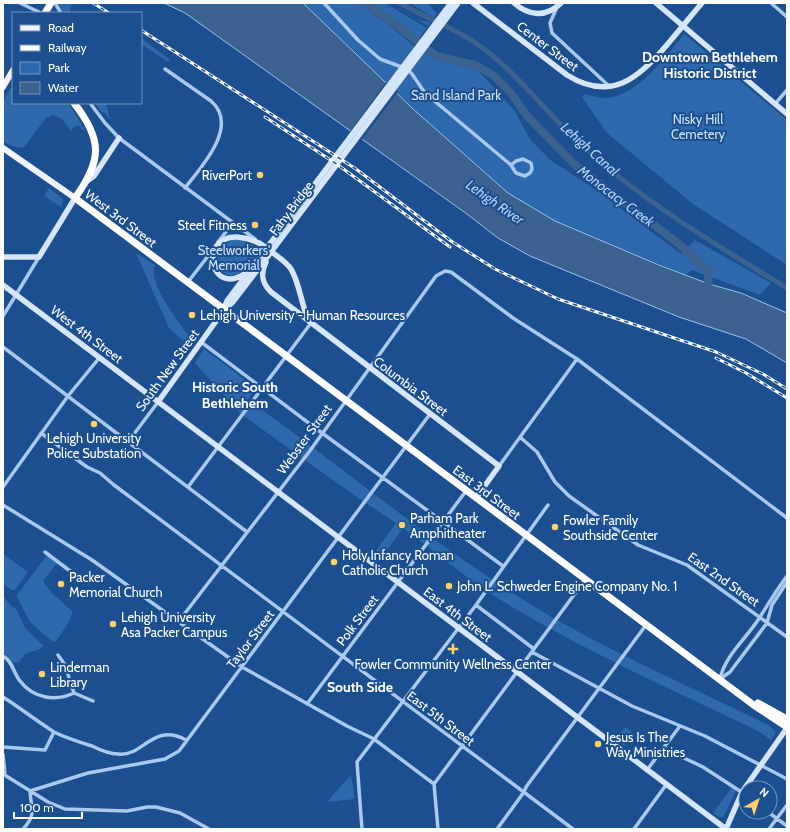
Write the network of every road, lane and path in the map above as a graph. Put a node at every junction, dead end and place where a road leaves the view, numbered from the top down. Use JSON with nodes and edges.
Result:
{"nodes":[{"id":1,"x":20,"y":3,"type":"edge"},
{"id":2,"x":55,"y":3,"type":"edge"},
{"id":3,"x":324,"y":3,"type":"edge"},
{"id":4,"x":451,"y":3,"type":"edge"},
{"id":5,"x":458,"y":3,"type":"edge"},
{"id":6,"x":473,"y":3,"type":"edge"},
{"id":7,"x":514,"y":3,"type":"edge"},
{"id":8,"x":656,"y":3,"type":"edge"},
{"id":9,"x":702,"y":3,"type":"edge"},
{"id":10,"x":771,"y":3,"type":"edge"},
{"id":11,"x":560,"y":4,"type":"edge"},
{"id":12,"x":39,"y":12,"type":"edge"},
{"id":13,"x":60,"y":12,"type":"edge"},
{"id":14,"x":787,"y":17,"type":"edge"},
{"id":15,"x":683,"y":26,"type":"junction"},
{"id":16,"x":165,"y":69,"type":"dead end"},
{"id":17,"x":12,"y":72,"type":"edge"},
{"id":18,"x":3,"y":87,"type":"edge"},
{"id":19,"x":610,"y":87,"type":"junction"},
{"id":20,"x":787,"y":90,"type":"edge"},
{"id":21,"x":75,"y":104,"type":"edge"},
{"id":22,"x":91,"y":104,"type":"edge"},
{"id":23,"x":775,"y":104,"type":"junction"},
{"id":24,"x":787,"y":114,"type":"edge"},
{"id":25,"x":119,"y":138,"type":"junction"},
{"id":26,"x":3,"y":148,"type":"edge"},
{"id":27,"x":511,"y":165,"type":"junction"},
{"id":28,"x":87,"y":181,"type":"junction"},
{"id":29,"x":185,"y":188,"type":"junction"},
{"id":30,"x":75,"y":198,"type":"junction"},
{"id":31,"x":233,"y":223,"type":"junction"},
{"id":32,"x":256,"y":241,"type":"junction"},
{"id":33,"x":217,"y":245,"type":"junction"},
{"id":34,"x":266,"y":254,"type":"junction"},
{"id":35,"x":3,"y":257,"type":"edge"},
{"id":36,"x":39,"y":257,"type":"junction"},
{"id":37,"x":251,"y":269,"type":"junction"},
{"id":38,"x":187,"y":282,"type":"junction"},
{"id":39,"x":3,"y":285,"type":"edge"},
{"id":40,"x":16,"y":295,"type":"junction"},
{"id":41,"x":224,"y":310,"type":"junction"},
{"id":42,"x":3,"y":316,"type":"edge"},
{"id":43,"x":310,"y":323,"type":"junction"},
{"id":44,"x":201,"y":342,"type":"junction"},
{"id":45,"x":3,"y":347,"type":"edge"},
{"id":46,"x":286,"y":356,"type":"junction"},
{"id":47,"x":100,"y":357,"type":"junction"},
{"id":48,"x":577,"y":360,"type":"junction"},
{"id":49,"x":369,"y":368,"type":"junction"},
{"id":50,"x":262,"y":388,"type":"junction"},
{"id":51,"x":68,"y":396,"type":"junction"},
{"id":52,"x":345,"y":400,"type":"junction"},
{"id":53,"x":158,"y":402,"type":"junction"},
{"id":54,"x":430,"y":414,"type":"junction"},
{"id":55,"x":41,"y":433,"type":"junction"},
{"id":56,"x":322,"y":433,"type":"junction"},
{"id":57,"x":521,"y":438,"type":"junction"},
{"id":58,"x":128,"y":442,"type":"junction"},
{"id":59,"x":217,"y":446,"type":"junction"},
{"id":60,"x":406,"y":446,"type":"junction"},
{"id":61,"x":499,"y":466,"type":"junction"},
{"id":62,"x":383,"y":477,"type":"junction"},
{"id":63,"x":3,"y":487,"type":"edge"},
{"id":64,"x":188,"y":487,"type":"junction"},
{"id":65,"x":466,"y":491,"type":"junction"},
{"id":66,"x":277,"y":492,"type":"junction"},
{"id":67,"x":476,"y":498,"type":"junction"},
{"id":68,"x":3,"y":504,"type":"edge"},
{"id":69,"x":548,"y":505,"type":"dead end"},
{"id":70,"x":787,"y":518,"type":"edge"},
{"id":71,"x":443,"y":522,"type":"junction"},
{"id":72,"x":247,"y":532,"type":"junction"},
{"id":73,"x":526,"y":535,"type":"junction"},
{"id":74,"x":338,"y":538,"type":"junction"},
{"id":75,"x":45,"y":552,"type":"dead end"},
{"id":76,"x":221,"y":565,"type":"junction"},
{"id":77,"x":503,"y":566,"type":"junction"},
{"id":78,"x":74,"y":574,"type":"dead end"},
{"id":79,"x":787,"y":576,"type":"edge"},
{"id":80,"x":585,"y":580,"type":"junction"},
{"id":81,"x":787,"y":582,"type":"edge"},
{"id":82,"x":398,"y":583,"type":"junction"},
{"id":83,"x":476,"y":605,"type":"junction"},
{"id":84,"x":283,"y":612,"type":"junction"},
{"id":85,"x":760,"y":617,"type":"junction"},
{"id":86,"x":179,"y":621,"type":"junction"},
{"id":87,"x":767,"y":623,"type":"junction"},
{"id":88,"x":646,"y":625,"type":"junction"},
{"id":89,"x":458,"y":628,"type":"junction"},
{"id":90,"x":787,"y":637,"type":"edge"},
{"id":91,"x":533,"y":650,"type":"junction"},
{"id":92,"x":58,"y":655,"type":"dead end"},
{"id":93,"x":3,"y":656,"type":"edge"},
{"id":94,"x":343,"y":657,"type":"junction"},
{"id":95,"x":242,"y":667,"type":"junction"},
{"id":96,"x":517,"y":672,"type":"junction"},
{"id":97,"x":720,"y":679,"type":"junction"},
{"id":98,"x":599,"y":688,"type":"junction"},
{"id":99,"x":737,"y":692,"type":"junction"},
{"id":100,"x":74,"y":693,"type":"junction"},
{"id":101,"x":3,"y":697,"type":"edge"},
{"id":102,"x":93,"y":701,"type":"dead end"},
{"id":103,"x":403,"y":701,"type":"junction"},
{"id":104,"x":307,"y":704,"type":"junction"},
{"id":105,"x":577,"y":717,"type":"junction"},
{"id":106,"x":787,"y":719,"type":"edge"},
{"id":107,"x":680,"y":726,"type":"junction"},
{"id":108,"x":787,"y":727,"type":"edge"},
{"id":109,"x":54,"y":732,"type":"junction"},
{"id":110,"x":374,"y":739,"type":"junction"},
{"id":111,"x":186,"y":740,"type":"junction"},
{"id":112,"x":462,"y":746,"type":"junction"},
{"id":113,"x":3,"y":747,"type":"edge"},
{"id":114,"x":663,"y":748,"type":"junction"},
{"id":115,"x":3,"y":754,"type":"edge"},
{"id":116,"x":761,"y":765,"type":"junction"},
{"id":117,"x":647,"y":770,"type":"junction"},
{"id":118,"x":4,"y":775,"type":"edge"},
{"id":119,"x":786,"y":778,"type":"edge"},
{"id":120,"x":752,"y":780,"type":"edge"},
{"id":121,"x":434,"y":784,"type":"junction"},
{"id":122,"x":666,"y":785,"type":"junction"},
{"id":123,"x":738,"y":790,"type":"edge"},
{"id":124,"x":30,"y":791,"type":"junction"},
{"id":125,"x":524,"y":792,"type":"junction"},
{"id":126,"x":787,"y":805,"type":"edge"},
{"id":127,"x":738,"y":806,"type":"edge"},
{"id":128,"x":778,"y":818,"type":"edge"},
{"id":129,"x":776,"y":820,"type":"edge"},
{"id":130,"x":778,"y":820,"type":"edge"},
{"id":131,"x":787,"y":826,"type":"edge"},
{"id":132,"x":23,"y":829,"type":"edge"},
{"id":133,"x":209,"y":829,"type":"edge"},
{"id":134,"x":362,"y":829,"type":"edge"},
{"id":135,"x":438,"y":829,"type":"edge"},
{"id":136,"x":497,"y":829,"type":"edge"},
{"id":137,"x":573,"y":829,"type":"edge"},
{"id":138,"x":634,"y":829,"type":"edge"},
{"id":139,"x":726,"y":829,"type":"edge"},
{"id":140,"x":769,"y":829,"type":"edge"}],
"edges":[{"from":1,"to":12,"type":"street"},
{"from":2,"to":13,"type":"street"},
{"from":3,"to":27,"type":"street"},
{"from":4,"to":34,"type":"main road","name":"Fahy Bridge"},
{"from":5,"to":34,"type":"main road","name":"Fahy Bridge"},
{"from":6,"to":19,"type":"main road","name":"Center Street"},
{"from":7,"to":11,"type":"main road"},
{"from":8,"to":15,"type":"main road"},
{"from":9,"to":15,"type":"main road","name":"Center Street"},
{"from":10,"to":14,"type":"street"},
{"from":11,"to":19,"type":"street"},
{"from":15,"to":19,"type":"main road","name":"Center Street"},
{"from":15,"to":23,"type":"main road"},
{"from":16,"to":29,"type":"street"},
{"from":17,"to":18,"type":"main road"},
{"from":20,"to":23,"type":"street"},
{"from":21,"to":28,"type":"highway"},
{"from":22,"to":25,"type":"street"},
{"from":23,"to":24,"type":"main road"},
{"from":25,"to":28,"type":"main road"},
{"from":25,"to":29,"type":"street"},
{"from":26,"to":30,"type":"main road","name":"West 3rd Street"},
{"from":27,"to":27,"type":"street"},
{"from":28,"to":30,"type":"highway"},
{"from":29,"to":31,"type":"street"},
{"from":30,"to":36,"type":"main road"},
{"from":30,"to":38,"type":"highway","name":"West 3rd Street"},
{"from":31,"to":32,"type":"street"},
{"from":31,"to":33,"type":"street"},
{"from":32,"to":33,"type":"main road"},
{"from":32,"to":43,"type":"main road"},
{"from":33,"to":37,"type":"main road"},
{"from":33,"to":38,"type":"street"},
{"from":34,"to":37,"type":"main road","name":"Fahy Bridge"},
{"from":34,"to":41,"type":"main road","name":"Fahy Bridge"},
{"from":34,"to":43,"type":"main road","name":"Columbia Street"},
{"from":35,"to":36,"type":"main road"},
{"from":36,"to":40,"type":"street"},
{"from":37,"to":41,"type":"main road","name":"Fahy Bridge"},
{"from":38,"to":41,"type":"highway","name":"West 3rd Street"},
{"from":39,"to":40,"type":"main road","name":"West 4th Street"},
{"from":40,"to":42,"type":"street"},
{"from":40,"to":47,"type":"main road","name":"West 4th Street"},
{"from":41,"to":44,"type":"main road","name":"South New Street"},
{"from":41,"to":46,"type":"highway","name":"East 3rd Street"},
{"from":43,"to":46,"type":"street"},
{"from":43,"to":49,"type":"main road","name":"Columbia Street"},
{"from":44,"to":50,"type":"street"},
{"from":44,"to":53,"type":"main road","name":"South New Street"},
{"from":45,"to":51,"type":"street"},
{"from":46,"to":50,"type":"street"},
{"from":46,"to":52,"type":"highway","name":"East 3rd Street"},
{"from":47,"to":51,"type":"street"},
{"from":47,"to":53,"type":"main road","name":"West 4th Street"},
{"from":48,"to":49,"type":"street","name":"Webster Street"},
{"from":48,"to":57,"type":"street"},
{"from":48,"to":70,"type":"street"},
{"from":49,"to":52,"type":"street","name":"Webster Street"},
{"from":49,"to":54,"type":"main road","name":"Columbia Street"},
{"from":50,"to":56,"type":"street"},
{"from":50,"to":59,"type":"street"},
{"from":51,"to":55,"type":"street"},
{"from":51,"to":58,"type":"street"},
{"from":52,"to":56,"type":"street","name":"Webster Street"},
{"from":52,"to":60,"type":"highway","name":"East 3rd Street"},
{"from":53,"to":58,"type":"street","name":"South New Street"},
{"from":53,"to":59,"type":"main road","name":"East 4th Street"},
{"from":54,"to":60,"type":"street","name":"Taylor Street"},
{"from":54,"to":61,"type":"main road","name":"Columbia Street"},
{"from":55,"to":63,"type":"street"},
{"from":55,"to":76,"type":"street","name":"East 5th Street"},
{"from":56,"to":62,"type":"street"},
{"from":56,"to":66,"type":"street","name":"Webster Street"},
{"from":57,"to":61,"type":"street"},
{"from":57,"to":85,"type":"street","name":"East 2nd Street"},
{"from":58,"to":64,"type":"street"},
{"from":59,"to":64,"type":"street"},
{"from":59,"to":66,"type":"main road","name":"East 4th Street"},
{"from":60,"to":62,"type":"street","name":"Taylor Street"},
{"from":60,"to":65,"type":"highway","name":"East 3rd Street"},
{"from":61,"to":67,"type":"main road"},
{"from":62,"to":71,"type":"street"},
{"from":62,"to":74,"type":"street","name":"Taylor Street"},
{"from":64,"to":72,"type":"street"},
{"from":65,"to":67,"type":"highway","name":"East 3rd Street"},
{"from":65,"to":71,"type":"street","name":"Polk Street"},
{"from":66,"to":72,"type":"street","name":"Webster Street"},
{"from":66,"to":74,"type":"main road","name":"East 4th Street"},
{"from":67,"to":73,"type":"highway","name":"East 3rd Street"},
{"from":68,"to":86,"type":"street"},
{"from":69,"to":73,"type":"street"},
{"from":71,"to":77,"type":"street"},
{"from":71,"to":82,"type":"street","name":"Polk Street"},
{"from":72,"to":76,"type":"street","name":"Webster Street"},
{"from":73,"to":77,"type":"street"},
{"from":73,"to":80,"type":"highway","name":"East 3rd Street"},
{"from":74,"to":82,"type":"main road","name":"East 4th Street"},
{"from":74,"to":84,"type":"street","name":"Taylor Street"},
{"from":75,"to":78,"type":"street"},
{"from":76,"to":84,"type":"street","name":"East 5th Street"},
{"from":76,"to":86,"type":"street","name":"Webster Street"},
{"from":77,"to":83,"type":"street"},
{"from":79,"to":85,"type":"street"},
{"from":80,"to":88,"type":"highway","name":"East 3rd Street"},
{"from":80,"to":91,"type":"street"},
{"from":81,"to":87,"type":"street"},
{"from":82,"to":89,"type":"main road","name":"East 4th Street"},
{"from":82,"to":94,"type":"street","name":"Polk Street"},
{"from":83,"to":89,"type":"street"},
{"from":83,"to":91,"type":"street"},
{"from":84,"to":94,"type":"street","name":"East 5th Street"},
{"from":84,"to":95,"type":"street","name":"Taylor Street"},
{"from":85,"to":87,"type":"street","name":"East 2nd Street"},
{"from":85,"to":97,"type":"street"},
{"from":86,"to":95,"type":"street"},
{"from":87,"to":90,"type":"street","name":"East 2nd Street"},
{"from":87,"to":97,"type":"street"},
{"from":88,"to":97,"type":"highway","name":"East 3rd Street"},
{"from":88,"to":98,"type":"street"},
{"from":89,"to":96,"type":"main road","name":"East 4th Street"},
{"from":89,"to":103,"type":"street"},
{"from":91,"to":96,"type":"street"},
{"from":91,"to":98,"type":"street"},
{"from":92,"to":100,"type":"street"},
{"from":93,"to":100,"type":"street"},
{"from":94,"to":103,"type":"street","name":"East 5th Street"},
{"from":94,"to":104,"type":"street","name":"Polk Street"},
{"from":95,"to":104,"type":"street"},
{"from":95,"to":111,"type":"street","name":"Taylor Street"},
{"from":96,"to":105,"type":"main road","name":"East 4th Street"},
{"from":96,"to":112,"type":"street"},
{"from":97,"to":99,"type":"highway","name":"East 3rd Street"},
{"from":98,"to":105,"type":"street"},
{"from":98,"to":107,"type":"street"},
{"from":99,"to":106,"type":"highway"},
{"from":99,"to":108,"type":"highway"},
{"from":100,"to":102,"type":"street"},
{"from":101,"to":109,"type":"street"},
{"from":103,"to":110,"type":"street"},
{"from":103,"to":112,"type":"street","name":"East 5th Street"},
{"from":104,"to":110,"type":"street"},
{"from":105,"to":117,"type":"main road","name":"East 4th Street"},
{"from":105,"to":125,"type":"street"},
{"from":107,"to":114,"type":"street"},
{"from":107,"to":116,"type":"street"},
{"from":108,"to":116,"type":"main road"},
{"from":109,"to":111,"type":"street"},
{"from":109,"to":113,"type":"street"},
{"from":110,"to":121,"type":"street"},
{"from":110,"to":134,"type":"street"},
{"from":111,"to":124,"type":"street","name":"Taylor Street"},
{"from":112,"to":121,"type":"street"},
{"from":112,"to":125,"type":"street","name":"East 5th Street"},
{"from":114,"to":117,"type":"street"},
{"from":114,"to":123,"type":"street"},
{"from":115,"to":118,"type":"street"},
{"from":116,"to":119,"type":"street"},
{"from":116,"to":120,"type":"main road"},
{"from":117,"to":122,"type":"main road","name":"East 4th Street"},
{"from":118,"to":124,"type":"street"},
{"from":121,"to":135,"type":"street"},
{"from":122,"to":138,"type":"street"},
{"from":122,"to":139,"type":"main road","name":"East 4th Street"},
{"from":124,"to":132,"type":"street"},
{"from":124,"to":133,"type":"street"},
{"from":125,"to":136,"type":"street"},
{"from":125,"to":137,"type":"street","name":"East 5th Street"},
{"from":126,"to":128,"type":"street"},
{"from":127,"to":139,"type":"main road"},
{"from":129,"to":140,"type":"street"},
{"from":130,"to":131,"type":"street"}]}
